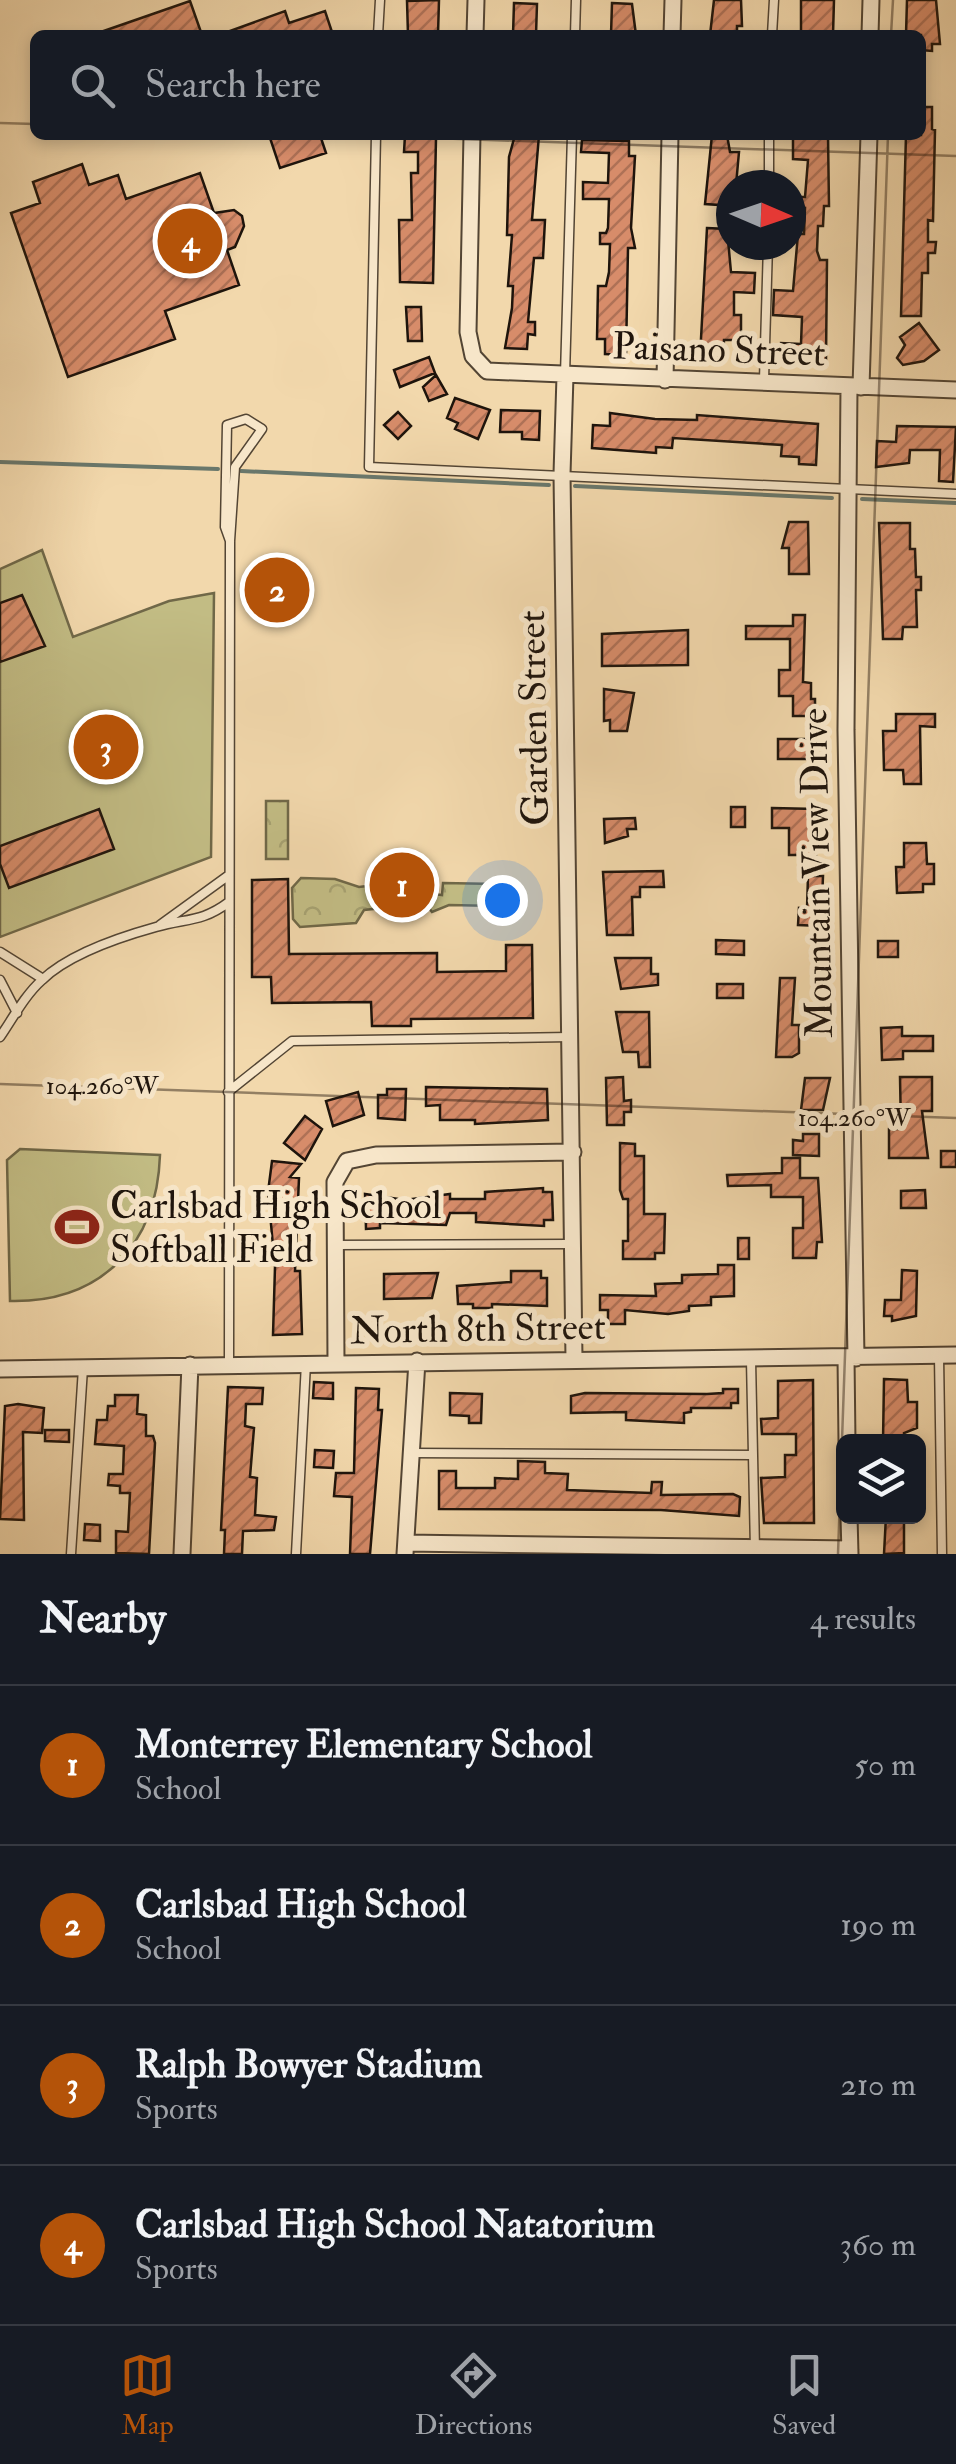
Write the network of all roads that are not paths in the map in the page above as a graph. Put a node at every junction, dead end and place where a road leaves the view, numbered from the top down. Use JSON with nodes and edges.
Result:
{"nodes":[{"id":1,"x":380,"y":0,"type":"edge"},
{"id":2,"x":476,"y":0,"type":"edge"},
{"id":3,"x":576,"y":0,"type":"edge"},
{"id":4,"x":673,"y":0,"type":"edge"},
{"id":5,"x":774,"y":0,"type":"edge"},
{"id":6,"x":871,"y":0,"type":"edge"},
{"id":7,"x":378,"y":30,"type":"edge"},
{"id":8,"x":475,"y":30,"type":"edge"},
{"id":9,"x":575,"y":30,"type":"edge"},
{"id":10,"x":672,"y":30,"type":"edge"},
{"id":11,"x":772,"y":30,"type":"edge"},
{"id":12,"x":870,"y":30,"type":"edge"},
{"id":13,"x":376,"y":140,"type":"edge"},
{"id":14,"x":472,"y":140,"type":"edge"},
{"id":15,"x":572,"y":140,"type":"edge"},
{"id":16,"x":670,"y":140,"type":"edge"},
{"id":17,"x":770,"y":140,"type":"edge"},
{"id":18,"x":868,"y":140,"type":"edge"},
{"id":19,"x":769,"y":170,"type":"edge"},
{"id":20,"x":768,"y":260,"type":"edge"},
{"id":21,"x":565,"y":376,"type":"junction"},
{"id":22,"x":665,"y":380,"type":"junction"},
{"id":23,"x":764,"y":383,"type":"junction"},
{"id":24,"x":855,"y":387,"type":"junction"},
{"id":25,"x":956,"y":390,"type":"edge"},
{"id":26,"x":562,"y":474,"type":"junction"},
{"id":27,"x":845,"y":486,"type":"junction"},
{"id":28,"x":956,"y":494,"type":"edge"},
{"id":29,"x":230,"y":541,"type":"junction"},
{"id":30,"x":229,"y":874,"type":"junction"},
{"id":31,"x":229,"y":902,"type":"junction"},
{"id":32,"x":160,"y":925,"type":"junction"},
{"id":33,"x":0,"y":952,"type":"edge"},
{"id":34,"x":42,"y":979,"type":"junction"},
{"id":35,"x":0,"y":980,"type":"edge"},
{"id":36,"x":17,"y":1013,"type":"junction"},
{"id":37,"x":0,"y":1037,"type":"edge"},
{"id":38,"x":571,"y":1038,"type":"junction"},
{"id":39,"x":228,"y":1092,"type":"junction"},
{"id":40,"x":573,"y":1152,"type":"junction"},
{"id":41,"x":574,"y":1244,"type":"junction"},
{"id":42,"x":336,"y":1245,"type":"junction"},
{"id":43,"x":956,"y":1355,"type":"edge"},
{"id":44,"x":939,"y":1356,"type":"junction"},
{"id":45,"x":851,"y":1358,"type":"junction"},
{"id":46,"x":574,"y":1359,"type":"junction"},
{"id":47,"x":752,"y":1360,"type":"junction"},
{"id":48,"x":336,"y":1362,"type":"junction"},
{"id":49,"x":417,"y":1362,"type":"junction"},
{"id":50,"x":306,"y":1363,"type":"junction"},
{"id":51,"x":229,"y":1364,"type":"junction"},
{"id":52,"x":190,"y":1365,"type":"junction"},
{"id":53,"x":83,"y":1368,"type":"junction"},
{"id":54,"x":0,"y":1369,"type":"edge"},
{"id":55,"x":847,"y":1434,"type":"edge"},
{"id":56,"x":411,"y":1454,"type":"junction"},
{"id":57,"x":752,"y":1455,"type":"junction"},
{"id":58,"x":849,"y":1524,"type":"edge"},
{"id":59,"x":406,"y":1548,"type":"edge"},
{"id":60,"x":850,"y":1551,"type":"edge"},
{"id":61,"x":755,"y":1552,"type":"edge"},
{"id":62,"x":71,"y":1554,"type":"edge"},
{"id":63,"x":182,"y":1554,"type":"edge"},
{"id":64,"x":296,"y":1554,"type":"edge"},
{"id":65,"x":942,"y":1554,"type":"edge"}],
"edges":[{"from":1,"to":7,"type":"lane"},
{"from":2,"to":8,"type":"street"},
{"from":3,"to":9,"type":"lane"},
{"from":4,"to":10,"type":"street"},
{"from":5,"to":11,"type":"lane"},
{"from":6,"to":12,"type":"street"},
{"from":13,"to":26,"type":"lane"},
{"from":14,"to":21,"type":"street","name":"Paisano Street"},
{"from":15,"to":21,"type":"lane"},
{"from":16,"to":22,"type":"street"},
{"from":17,"to":19,"type":"lane"},
{"from":18,"to":24,"type":"street","name":"Mountain View Drive"},
{"from":20,"to":23,"type":"lane"},
{"from":21,"to":22,"type":"street","name":"Paisano Street"},
{"from":21,"to":26,"type":"street","name":"Garden Street"},
{"from":22,"to":23,"type":"street","name":"Paisano Street"},
{"from":23,"to":24,"type":"street","name":"Paisano Street"},
{"from":24,"to":25,"type":"street","name":"Paisano Street"},
{"from":24,"to":27,"type":"street","name":"Mountain View Drive"},
{"from":26,"to":27,"type":"lane"},
{"from":26,"to":38,"type":"street","name":"Garden Street"},
{"from":27,"to":28,"type":"lane"},
{"from":27,"to":45,"type":"street","name":"Mountain View Drive"},
{"from":29,"to":29,"type":"lane"},
{"from":29,"to":30,"type":"lane"},
{"from":30,"to":31,"type":"lane"},
{"from":30,"to":32,"type":"lane"},
{"from":31,"to":32,"type":"lane"},
{"from":31,"to":39,"type":"lane"},
{"from":32,"to":34,"type":"lane"},
{"from":33,"to":34,"type":"lane"},
{"from":34,"to":36,"type":"lane"},
{"from":35,"to":36,"type":"lane"},
{"from":36,"to":37,"type":"lane"},
{"from":38,"to":39,"type":"lane"},
{"from":38,"to":40,"type":"street","name":"Garden Street"},
{"from":39,"to":51,"type":"lane"},
{"from":40,"to":41,"type":"street","name":"Garden Street"},
{"from":40,"to":42,"type":"street"},
{"from":41,"to":42,"type":"lane"},
{"from":41,"to":46,"type":"street","name":"Garden Street"},
{"from":42,"to":48,"type":"street"},
{"from":43,"to":44,"type":"street","name":"North 8th Street"},
{"from":44,"to":45,"type":"street","name":"North 8th Street"},
{"from":44,"to":65,"type":"lane"},
{"from":45,"to":47,"type":"street","name":"North 8th Street"},
{"from":45,"to":55,"type":"street","name":"Mountain View Drive"},
{"from":46,"to":47,"type":"street","name":"North 8th Street"},
{"from":46,"to":49,"type":"street","name":"North 8th Street"},
{"from":47,"to":57,"type":"lane"},
{"from":48,"to":49,"type":"street","name":"North 8th Street"},
{"from":48,"to":50,"type":"street","name":"North 8th Street"},
{"from":49,"to":56,"type":"street"},
{"from":50,"to":51,"type":"street","name":"North 8th Street"},
{"from":50,"to":64,"type":"lane"},
{"from":51,"to":52,"type":"street","name":"North 8th Street"},
{"from":52,"to":53,"type":"street","name":"North 8th Street"},
{"from":52,"to":63,"type":"street"},
{"from":53,"to":54,"type":"street","name":"North 8th Street"},
{"from":53,"to":62,"type":"lane"},
{"from":56,"to":57,"type":"lane"},
{"from":56,"to":59,"type":"street"},
{"from":57,"to":61,"type":"lane"},
{"from":58,"to":60,"type":"street"},
{"from":59,"to":61,"type":"street"},
{"from":60,"to":61,"type":"street"}]}
